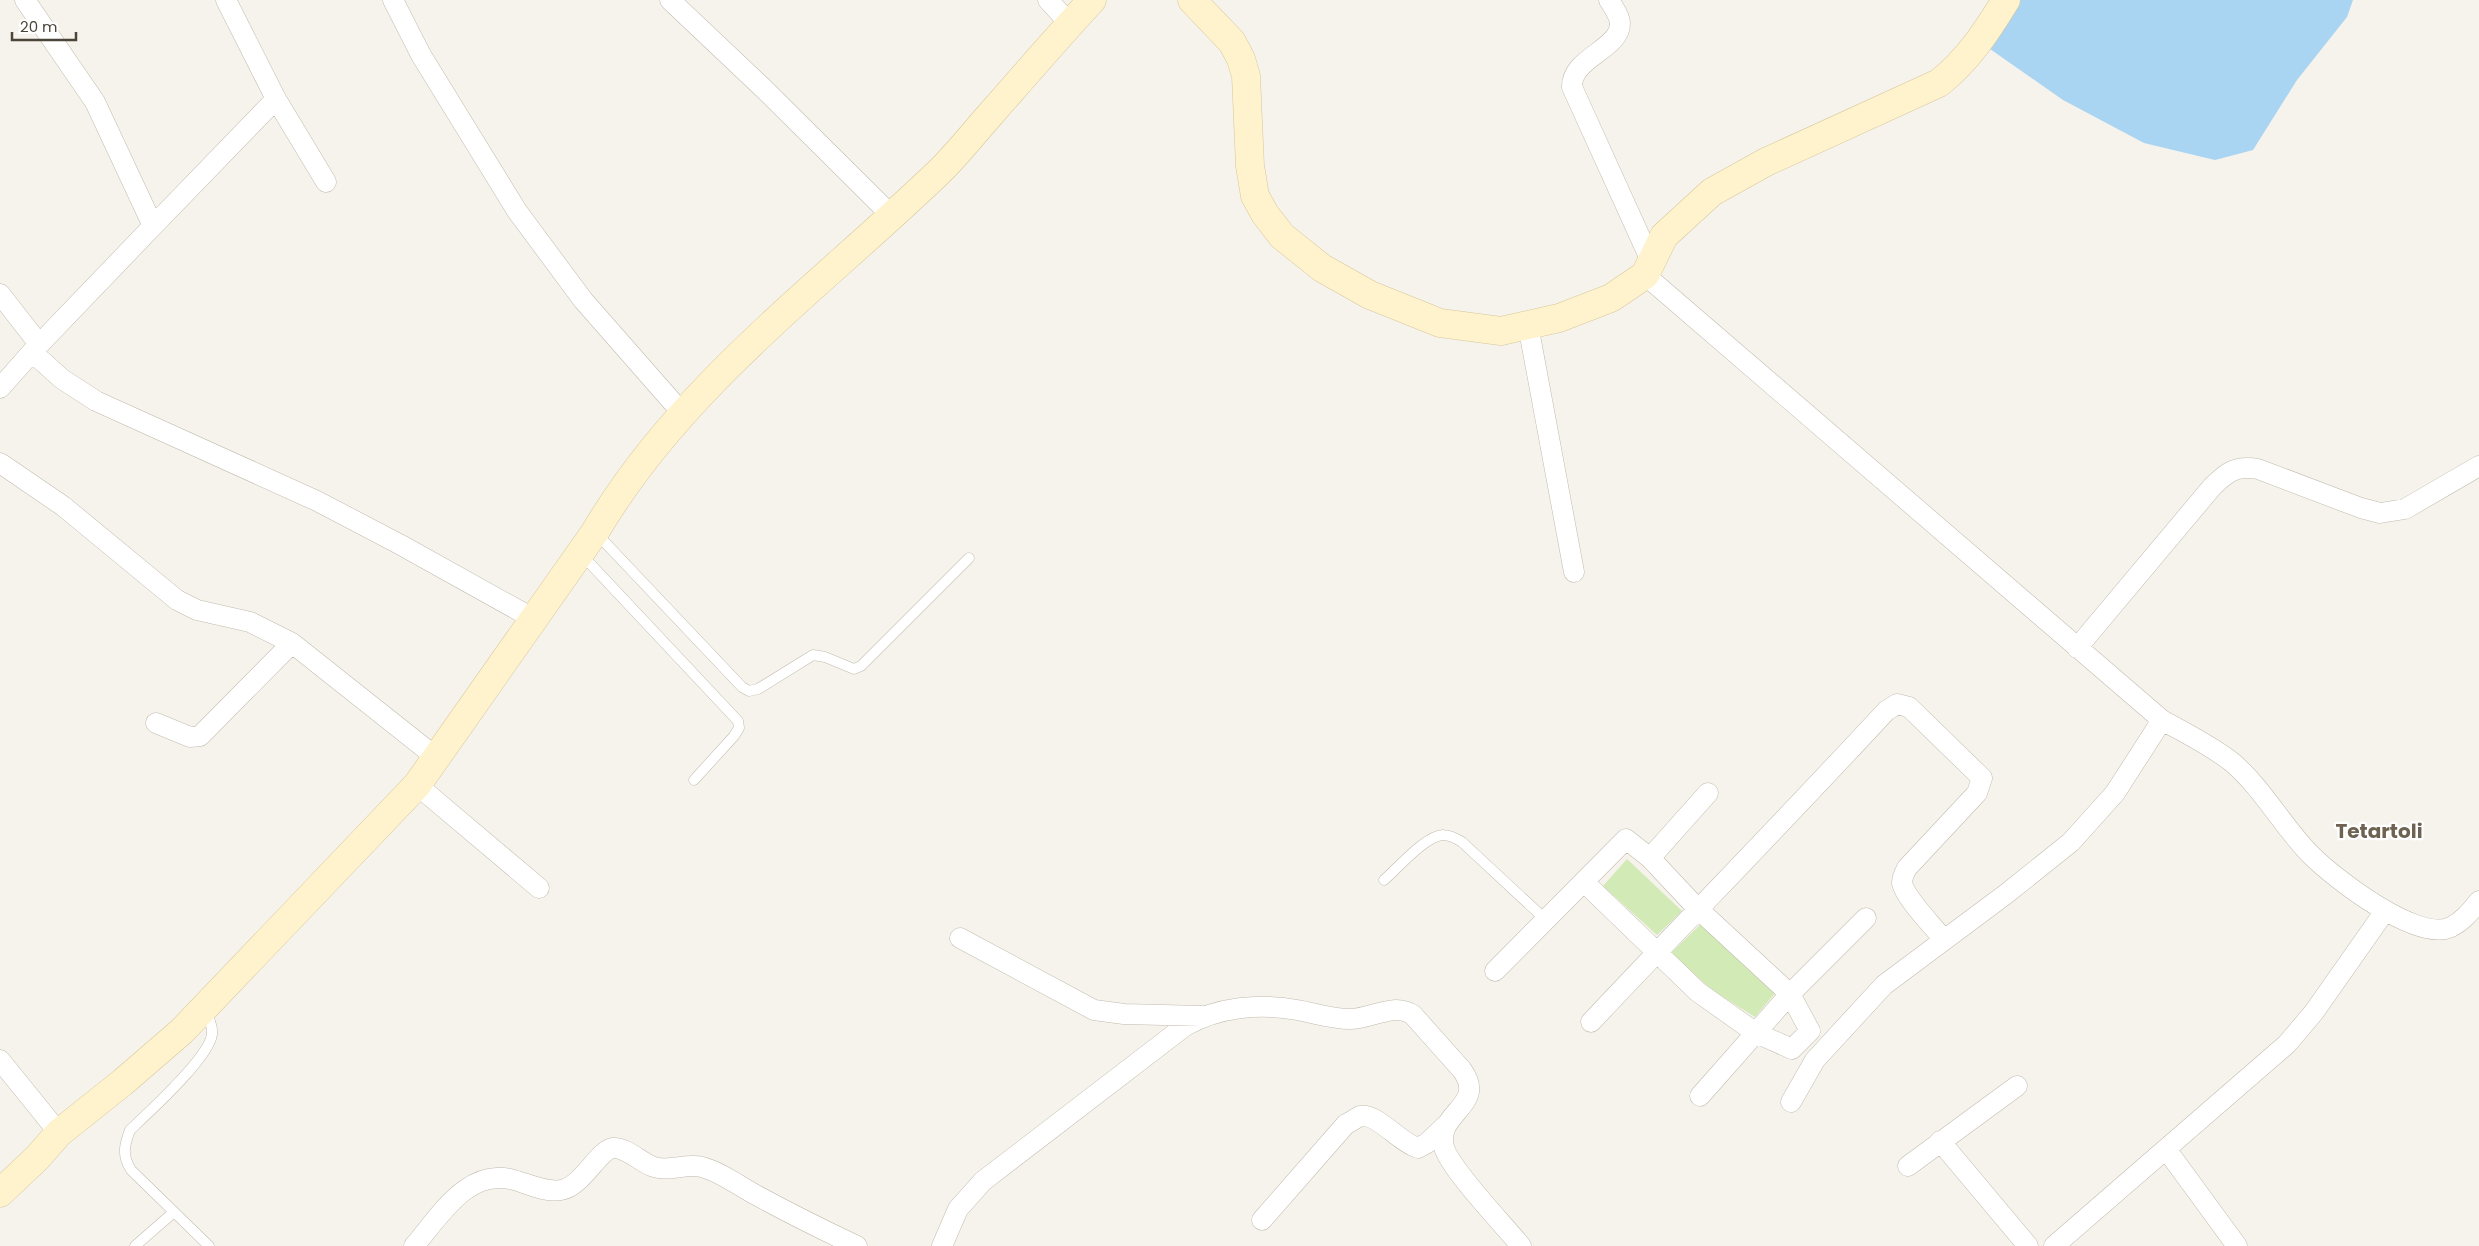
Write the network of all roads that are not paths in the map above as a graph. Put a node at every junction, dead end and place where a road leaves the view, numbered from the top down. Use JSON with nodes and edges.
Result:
{"nodes":[{"id":1,"x":25,"y":0,"type":"edge"},
{"id":2,"x":226,"y":0,"type":"edge"},
{"id":3,"x":393,"y":0,"type":"edge"},
{"id":4,"x":670,"y":0,"type":"edge"},
{"id":5,"x":1048,"y":0,"type":"edge"},
{"id":6,"x":1092,"y":0,"type":"edge"},
{"id":7,"x":1192,"y":0,"type":"edge"},
{"id":8,"x":1609,"y":0,"type":"edge"},
{"id":9,"x":2006,"y":0,"type":"edge"},
{"id":10,"x":1070,"y":24,"type":"junction"},
{"id":11,"x":276,"y":99,"type":"junction"},
{"id":12,"x":326,"y":182,"type":"dead end"},
{"id":13,"x":891,"y":215,"type":"junction"},
{"id":14,"x":153,"y":226,"type":"junction"},
{"id":15,"x":1648,"y":268,"type":"junction"},
{"id":16,"x":0,"y":294,"type":"edge"},
{"id":17,"x":1528,"y":325,"type":"junction"},
{"id":18,"x":35,"y":348,"type":"junction"},
{"id":19,"x":0,"y":388,"type":"edge"},
{"id":20,"x":683,"y":414,"type":"junction"},
{"id":21,"x":0,"y":463,"type":"edge"},
{"id":22,"x":2479,"y":466,"type":"edge"},
{"id":23,"x":588,"y":543,"type":"junction"},
{"id":24,"x":969,"y":558,"type":"dead end"},
{"id":25,"x":1574,"y":572,"type":"dead end"},
{"id":26,"x":534,"y":619,"type":"junction"},
{"id":27,"x":292,"y":643,"type":"junction"},
{"id":28,"x":2078,"y":648,"type":"junction"},
{"id":29,"x":2162,"y":720,"type":"junction"},
{"id":30,"x":156,"y":723,"type":"dead end"},
{"id":31,"x":437,"y":758,"type":"junction"},
{"id":32,"x":694,"y":780,"type":"dead end"},
{"id":33,"x":417,"y":785,"type":"junction"},
{"id":34,"x":1708,"y":793,"type":"dead end"},
{"id":35,"x":1650,"y":858,"type":"junction"},
{"id":36,"x":1384,"y":880,"type":"dead end"},
{"id":37,"x":1584,"y":882,"type":"junction"},
{"id":38,"x":539,"y":888,"type":"dead end"},
{"id":39,"x":2479,"y":901,"type":"edge"},
{"id":40,"x":1697,"y":908,"type":"junction"},
{"id":41,"x":2385,"y":911,"type":"junction"},
{"id":42,"x":1866,"y":918,"type":"dead end"},
{"id":43,"x":1546,"y":920,"type":"junction"},
{"id":44,"x":960,"y":938,"type":"dead end"},
{"id":45,"x":1944,"y":940,"type":"junction"},
{"id":46,"x":1657,"y":952,"type":"junction"},
{"id":47,"x":1495,"y":971,"type":"dead end"},
{"id":48,"x":1790,"y":994,"type":"junction"},
{"id":49,"x":204,"y":1008,"type":"junction"},
{"id":50,"x":1202,"y":1016,"type":"junction"},
{"id":51,"x":1592,"y":1022,"type":"dead end"},
{"id":52,"x":1756,"y":1033,"type":"junction"},
{"id":53,"x":1798,"y":1042,"type":"junction"},
{"id":54,"x":0,"y":1060,"type":"edge"},
{"id":55,"x":1815,"y":1060,"type":"junction"},
{"id":56,"x":2017,"y":1086,"type":"dead end"},
{"id":57,"x":1700,"y":1096,"type":"dead end"},
{"id":58,"x":1791,"y":1102,"type":"dead end"},
{"id":59,"x":1446,"y":1125,"type":"junction"},
{"id":60,"x":59,"y":1133,"type":"junction"},
{"id":61,"x":1940,"y":1141,"type":"junction"},
{"id":62,"x":2166,"y":1149,"type":"junction"},
{"id":63,"x":1908,"y":1166,"type":"dead end"},
{"id":64,"x":0,"y":1193,"type":"edge"},
{"id":65,"x":174,"y":1212,"type":"junction"},
{"id":66,"x":1262,"y":1220,"type":"dead end"},
{"id":67,"x":135,"y":1246,"type":"edge"},
{"id":68,"x":209,"y":1246,"type":"edge"},
{"id":69,"x":414,"y":1246,"type":"edge"},
{"id":70,"x":857,"y":1246,"type":"edge"},
{"id":71,"x":942,"y":1246,"type":"edge"},
{"id":72,"x":1521,"y":1246,"type":"edge"},
{"id":73,"x":2028,"y":1246,"type":"edge"},
{"id":74,"x":2054,"y":1246,"type":"edge"},
{"id":75,"x":2237,"y":1246,"type":"edge"}],
"edges":[{"from":1,"to":14,"type":"street"},
{"from":2,"to":11,"type":"street"},
{"from":3,"to":20,"type":"street"},
{"from":4,"to":13,"type":"street"},
{"from":5,"to":10,"type":"street"},
{"from":6,"to":10,"type":"street"},
{"from":7,"to":17,"type":"street"},
{"from":8,"to":15,"type":"street"},
{"from":9,"to":15,"type":"street"},
{"from":10,"to":13,"type":"street"},
{"from":11,"to":12,"type":"street"},
{"from":11,"to":14,"type":"street"},
{"from":13,"to":20,"type":"street"},
{"from":14,"to":18,"type":"street"},
{"from":15,"to":17,"type":"street"},
{"from":15,"to":28,"type":"street"},
{"from":16,"to":18,"type":"street"},
{"from":17,"to":25,"type":"street"},
{"from":18,"to":19,"type":"street"},
{"from":18,"to":26,"type":"street"},
{"from":20,"to":23,"type":"street"},
{"from":21,"to":27,"type":"street"},
{"from":22,"to":28,"type":"street"},
{"from":23,"to":24,"type":"lane"},
{"from":23,"to":26,"type":"street"},
{"from":23,"to":32,"type":"lane"},
{"from":26,"to":31,"type":"street"},
{"from":27,"to":30,"type":"street"},
{"from":27,"to":31,"type":"street"},
{"from":28,"to":29,"type":"street"},
{"from":29,"to":41,"type":"street"},
{"from":29,"to":45,"type":"street"},
{"from":31,"to":33,"type":"street"},
{"from":33,"to":38,"type":"street"},
{"from":33,"to":49,"type":"street"},
{"from":34,"to":35,"type":"street"},
{"from":35,"to":37,"type":"street"},
{"from":35,"to":40,"type":"street"},
{"from":36,"to":43,"type":"lane"},
{"from":37,"to":43,"type":"street"},
{"from":37,"to":46,"type":"street"},
{"from":39,"to":41,"type":"street"},
{"from":40,"to":45,"type":"street"},
{"from":40,"to":46,"type":"street"},
{"from":40,"to":48,"type":"street"},
{"from":41,"to":62,"type":"street"},
{"from":42,"to":48,"type":"street"},
{"from":43,"to":47,"type":"street"},
{"from":44,"to":50,"type":"street"},
{"from":45,"to":55,"type":"street"},
{"from":46,"to":51,"type":"street"},
{"from":46,"to":52,"type":"street"},
{"from":48,"to":52,"type":"street"},
{"from":48,"to":53,"type":"street"},
{"from":49,"to":60,"type":"street"},
{"from":49,"to":65,"type":"lane"},
{"from":50,"to":59,"type":"street"},
{"from":50,"to":71,"type":"street"},
{"from":52,"to":53,"type":"street"},
{"from":52,"to":57,"type":"street"},
{"from":53,"to":55,"type":"street"},
{"from":54,"to":60,"type":"street"},
{"from":55,"to":58,"type":"street"},
{"from":56,"to":61,"type":"street"},
{"from":59,"to":66,"type":"street"},
{"from":59,"to":72,"type":"street"},
{"from":60,"to":64,"type":"street"},
{"from":61,"to":63,"type":"street"},
{"from":61,"to":73,"type":"street"},
{"from":62,"to":74,"type":"street"},
{"from":62,"to":75,"type":"street"},
{"from":65,"to":67,"type":"lane"},
{"from":65,"to":68,"type":"lane"},
{"from":69,"to":70,"type":"street"}]}
